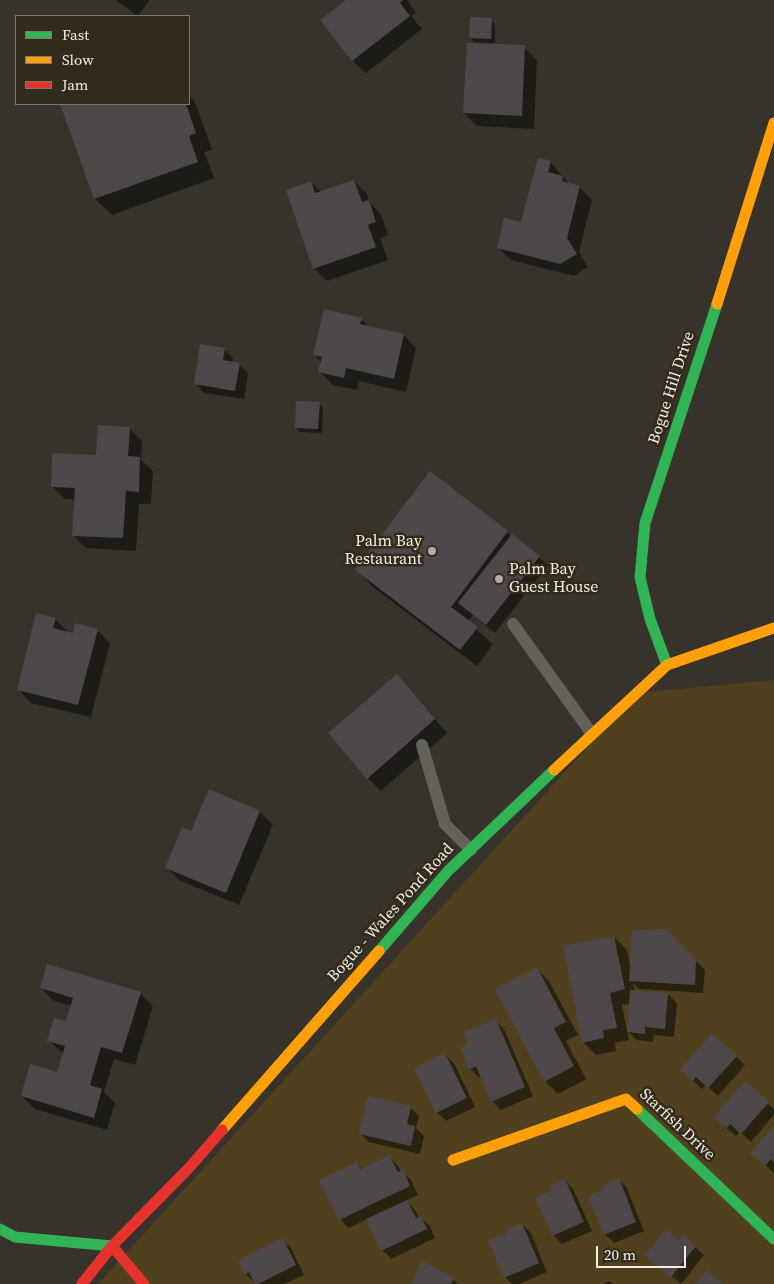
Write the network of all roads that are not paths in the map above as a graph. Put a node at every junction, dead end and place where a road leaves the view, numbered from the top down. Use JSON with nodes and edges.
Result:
{"nodes":[{"id":1,"x":774,"y":123,"type":"edge"},
{"id":2,"x":513,"y":624,"type":"dead end"},
{"id":3,"x":774,"y":628,"type":"edge"},
{"id":4,"x":667,"y":665,"type":"junction"},
{"id":5,"x":592,"y":734,"type":"junction"},
{"id":6,"x":422,"y":745,"type":"dead end"},
{"id":7,"x":471,"y":850,"type":"junction"},
{"id":8,"x":453,"y":1160,"type":"dead end"},
{"id":9,"x":0,"y":1229,"type":"edge"},
{"id":10,"x":774,"y":1239,"type":"edge"},
{"id":11,"x":112,"y":1246,"type":"junction"},
{"id":12,"x":82,"y":1284,"type":"edge"},
{"id":13,"x":144,"y":1284,"type":"edge"}],
"edges":[{"from":1,"to":4,"type":"street","name":"Bogue Hill Drive"},
{"from":2,"to":5,"type":"lane"},
{"from":3,"to":4,"type":"street","name":"Bogue - Wales Pond Road"},
{"from":4,"to":5,"type":"street","name":"Bogue - Wales Pond Road"},
{"from":5,"to":7,"type":"street","name":"Bogue - Wales Pond Road"},
{"from":6,"to":7,"type":"lane"},
{"from":7,"to":11,"type":"street","name":"Bogue - Wales Pond Road"},
{"from":8,"to":10,"type":"street","name":"Starfish Drive"},
{"from":9,"to":11,"type":"street"},
{"from":11,"to":12,"type":"street","name":"Bogue - Wales Pond Road"},
{"from":11,"to":13,"type":"street"}]}
